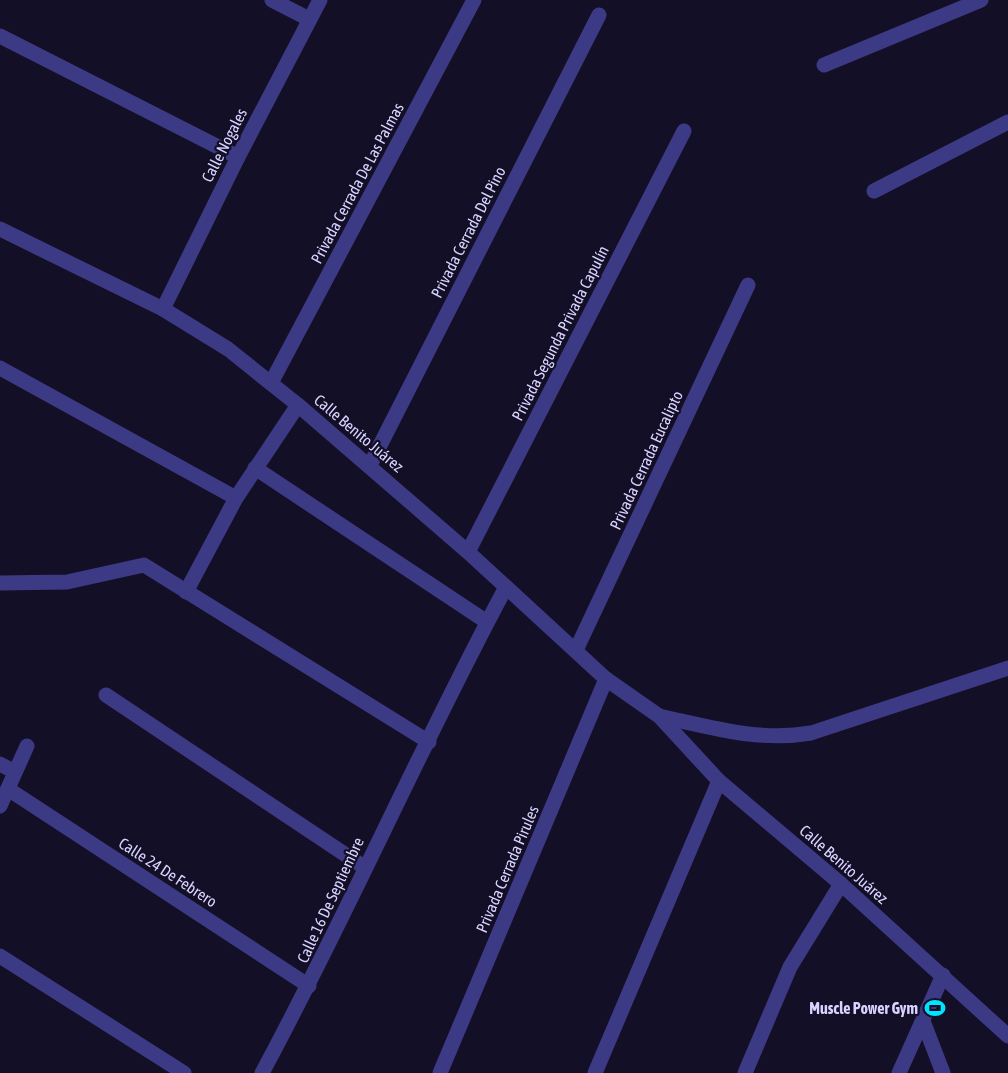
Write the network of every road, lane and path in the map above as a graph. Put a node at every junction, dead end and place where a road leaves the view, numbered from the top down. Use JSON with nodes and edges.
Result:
{"nodes":[{"id":1,"x":272,"y":0,"type":"edge"},
{"id":2,"x":320,"y":0,"type":"edge"},
{"id":3,"x":474,"y":0,"type":"edge"},
{"id":4,"x":981,"y":0,"type":"edge"},
{"id":5,"x":598,"y":15,"type":"dead end"},
{"id":6,"x":309,"y":19,"type":"junction"},
{"id":7,"x":0,"y":36,"type":"edge"},
{"id":8,"x":824,"y":65,"type":"dead end"},
{"id":9,"x":1008,"y":122,"type":"edge"},
{"id":10,"x":684,"y":131,"type":"dead end"},
{"id":11,"x":238,"y":157,"type":"junction"},
{"id":12,"x":874,"y":191,"type":"dead end"},
{"id":13,"x":0,"y":229,"type":"edge"},
{"id":14,"x":748,"y":285,"type":"dead end"},
{"id":15,"x":164,"y":309,"type":"junction"},
{"id":16,"x":0,"y":368,"type":"edge"},
{"id":17,"x":271,"y":383,"type":"junction"},
{"id":18,"x":298,"y":405,"type":"junction"},
{"id":19,"x":370,"y":465,"type":"junction"},
{"id":20,"x":255,"y":468,"type":"junction"},
{"id":21,"x":236,"y":498,"type":"junction"},
{"id":22,"x":468,"y":552,"type":"junction"},
{"id":23,"x":0,"y":583,"type":"edge"},
{"id":24,"x":506,"y":587,"type":"junction"},
{"id":25,"x":186,"y":592,"type":"junction"},
{"id":26,"x":487,"y":622,"type":"junction"},
{"id":27,"x":576,"y":650,"type":"junction"},
{"id":28,"x":1008,"y":668,"type":"edge"},
{"id":29,"x":606,"y":679,"type":"junction"},
{"id":30,"x":106,"y":695,"type":"dead end"},
{"id":31,"x":658,"y":716,"type":"junction"},
{"id":32,"x":429,"y":742,"type":"junction"},
{"id":33,"x":27,"y":746,"type":"dead end"},
{"id":34,"x":0,"y":764,"type":"edge"},
{"id":35,"x":15,"y":772,"type":"junction"},
{"id":36,"x":719,"y":781,"type":"junction"},
{"id":37,"x":8,"y":789,"type":"junction"},
{"id":38,"x":0,"y":806,"type":"edge"},
{"id":39,"x":364,"y":867,"type":"junction"},
{"id":40,"x":841,"y":884,"type":"junction"},
{"id":41,"x":0,"y":956,"type":"edge"},
{"id":42,"x":943,"y":975,"type":"junction"},
{"id":43,"x":309,"y":986,"type":"junction"},
{"id":44,"x":923,"y":1021,"type":"junction"},
{"id":45,"x":1008,"y":1036,"type":"edge"},
{"id":46,"x":184,"y":1073,"type":"edge"},
{"id":47,"x":262,"y":1073,"type":"edge"},
{"id":48,"x":440,"y":1073,"type":"edge"},
{"id":49,"x":595,"y":1073,"type":"edge"},
{"id":50,"x":745,"y":1073,"type":"edge"},
{"id":51,"x":899,"y":1073,"type":"edge"},
{"id":52,"x":943,"y":1073,"type":"edge"}],
"edges":[{"from":1,"to":6,"type":"street"},
{"from":2,"to":6,"type":"street","name":"Calle Nogales"},
{"from":3,"to":17,"type":"street","name":"Privada Cerrada De Las Palmas"},
{"from":4,"to":8,"type":"street"},
{"from":5,"to":19,"type":"street","name":"Privada Cerrada Del Pino"},
{"from":6,"to":11,"type":"street","name":"Calle Nogales"},
{"from":7,"to":11,"type":"street"},
{"from":9,"to":12,"type":"street"},
{"from":10,"to":22,"type":"street","name":"Privada Segunda Privada Capulín"},
{"from":11,"to":15,"type":"street","name":"Calle Nogales"},
{"from":13,"to":15,"type":"street","name":"Calle Benito Juárez"},
{"from":14,"to":27,"type":"street","name":"Privada Cerrada Eucalipto"},
{"from":15,"to":17,"type":"street","name":"Calle Benito Juárez"},
{"from":16,"to":21,"type":"street"},
{"from":17,"to":18,"type":"street","name":"Calle Benito Juárez"},
{"from":18,"to":19,"type":"street","name":"Calle Benito Juárez"},
{"from":18,"to":20,"type":"street"},
{"from":19,"to":22,"type":"street","name":"Calle Benito Juárez"},
{"from":20,"to":21,"type":"street"},
{"from":20,"to":26,"type":"street"},
{"from":21,"to":25,"type":"street"},
{"from":22,"to":24,"type":"street","name":"Calle Benito Juárez"},
{"from":23,"to":25,"type":"street"},
{"from":24,"to":26,"type":"street","name":"Calle 16 De Septiembre"},
{"from":24,"to":27,"type":"street","name":"Calle Benito Juárez"},
{"from":25,"to":32,"type":"street"},
{"from":26,"to":32,"type":"street","name":"Calle 16 De Septiembre"},
{"from":27,"to":29,"type":"street","name":"Calle Benito Juárez"},
{"from":28,"to":31,"type":"street","name":"Calle Benito Juárez"},
{"from":29,"to":31,"type":"street","name":"Calle Benito Juárez"},
{"from":29,"to":48,"type":"street","name":"Privada Cerrada Pirules"},
{"from":30,"to":39,"type":"street"},
{"from":31,"to":36,"type":"street","name":"Calle Benito Juárez"},
{"from":32,"to":39,"type":"street","name":"Calle 16 De Septiembre"},
{"from":33,"to":35,"type":"street"},
{"from":34,"to":35,"type":"street"},
{"from":35,"to":37,"type":"street"},
{"from":36,"to":40,"type":"street","name":"Calle Benito Juárez"},
{"from":36,"to":49,"type":"street"},
{"from":37,"to":38,"type":"street"},
{"from":37,"to":43,"type":"street","name":"Calle 24 De Febrero"},
{"from":39,"to":43,"type":"street","name":"Calle 16 De Septiembre"},
{"from":40,"to":42,"type":"street","name":"Calle Benito Juárez"},
{"from":40,"to":50,"type":"street"},
{"from":41,"to":46,"type":"street"},
{"from":42,"to":44,"type":"street"},
{"from":42,"to":45,"type":"street","name":"Calle Benito Juárez"},
{"from":43,"to":47,"type":"street","name":"Calle 16 De Septiembre"},
{"from":44,"to":51,"type":"street"},
{"from":44,"to":52,"type":"street"}]}
